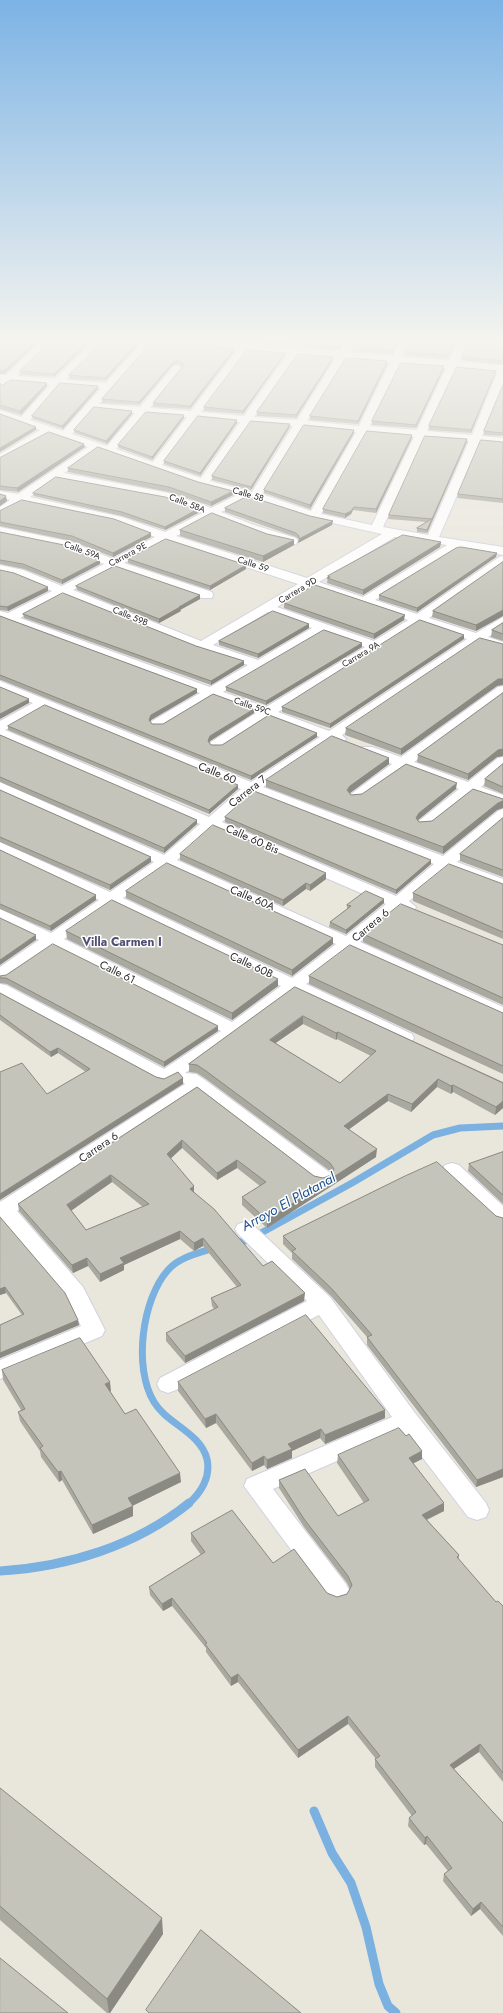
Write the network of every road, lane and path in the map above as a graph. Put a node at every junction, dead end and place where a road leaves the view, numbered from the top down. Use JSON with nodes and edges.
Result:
{"nodes":[{"id":1,"x":45,"y":432,"type":"edge"},
{"id":2,"x":55,"y":432,"type":"edge"},
{"id":3,"x":69,"y":432,"type":"edge"},
{"id":4,"x":126,"y":432,"type":"edge"},
{"id":5,"x":182,"y":432,"type":"edge"},
{"id":6,"x":238,"y":432,"type":"edge"},
{"id":7,"x":296,"y":432,"type":"edge"},
{"id":8,"x":360,"y":432,"type":"edge"},
{"id":9,"x":396,"y":432,"type":"edge"},
{"id":10,"x":479,"y":432,"type":"edge"},
{"id":11,"x":420,"y":434,"type":"junction"},
{"id":12,"x":66,"y":435,"type":"junction"},
{"id":13,"x":476,"y":439,"type":"junction"},
{"id":14,"x":503,"y":441,"type":"edge"},
{"id":15,"x":97,"y":446,"type":"junction"},
{"id":16,"x":110,"y":451,"type":"junction"},
{"id":17,"x":0,"y":459,"type":"edge"},
{"id":18,"x":156,"y":466,"type":"junction"},
{"id":19,"x":54,"y":475,"type":"junction"},
{"id":20,"x":203,"y":483,"type":"junction"},
{"id":21,"x":0,"y":494,"type":"edge"},
{"id":22,"x":251,"y":496,"type":"junction"},
{"id":23,"x":20,"y":498,"type":"junction"},
{"id":24,"x":0,"y":512,"type":"edge"},
{"id":25,"x":210,"y":513,"type":"junction"},
{"id":26,"x":314,"y":516,"type":"junction"},
{"id":27,"x":376,"y":530,"type":"junction"},
{"id":28,"x":0,"y":532,"type":"edge"},
{"id":29,"x":393,"y":533,"type":"junction"},
{"id":30,"x":164,"y":536,"type":"junction"},
{"id":31,"x":432,"y":539,"type":"junction"},
{"id":32,"x":292,"y":541,"type":"edge"},
{"id":33,"x":460,"y":543,"type":"junction"},
{"id":34,"x":503,"y":551,"type":"edge"},
{"id":35,"x":503,"y":560,"type":"edge"},
{"id":36,"x":113,"y":563,"type":"junction"},
{"id":37,"x":0,"y":569,"type":"edge"},
{"id":38,"x":310,"y":584,"type":"junction"},
{"id":39,"x":62,"y":589,"type":"junction"},
{"id":40,"x":207,"y":595,"type":"dead end"},
{"id":41,"x":365,"y":601,"type":"junction"},
{"id":42,"x":268,"y":608,"type":"junction"},
{"id":43,"x":5,"y":616,"type":"edge"},
{"id":44,"x":420,"y":618,"type":"junction"},
{"id":45,"x":503,"y":621,"type":"edge"},
{"id":46,"x":324,"y":627,"type":"junction"},
{"id":47,"x":479,"y":638,"type":"junction"},
{"id":48,"x":202,"y":646,"type":"junction"},
{"id":49,"x":375,"y":646,"type":"junction"},
{"id":50,"x":503,"y":646,"type":"edge"},
{"id":51,"x":260,"y":665,"type":"junction"},
{"id":52,"x":0,"y":685,"type":"edge"},
{"id":53,"x":503,"y":690,"type":"edge"},
{"id":54,"x":212,"y":693,"type":"junction"},
{"id":55,"x":44,"y":703,"type":"junction"},
{"id":56,"x":267,"y":712,"type":"junction"},
{"id":57,"x":157,"y":724,"type":"edge"},
{"id":58,"x":0,"y":727,"type":"edge"},
{"id":59,"x":0,"y":733,"type":"edge"},
{"id":60,"x":331,"y":736,"type":"junction"},
{"id":61,"x":216,"y":745,"type":"edge"},
{"id":62,"x":503,"y":761,"type":"edge"},
{"id":63,"x":404,"y":763,"type":"junction"},
{"id":64,"x":0,"y":787,"type":"edge"},
{"id":65,"x":252,"y":788,"type":"junction"},
{"id":66,"x":470,"y":788,"type":"junction"},
{"id":67,"x":356,"y":797,"type":"edge"},
{"id":68,"x":503,"y":800,"type":"edge"},
{"id":69,"x":503,"y":814,"type":"edge"},
{"id":70,"x":211,"y":822,"type":"junction"},
{"id":71,"x":425,"y":824,"type":"edge"},
{"id":72,"x":0,"y":847,"type":"edge"},
{"id":73,"x":165,"y":862,"type":"junction"},
{"id":74,"x":446,"y":862,"type":"junction"},
{"id":75,"x":503,"y":886,"type":"edge"},
{"id":76,"x":110,"y":898,"type":"junction"},
{"id":77,"x":398,"y":903,"type":"junction"},
{"id":78,"x":419,"y":912,"type":"edge"},
{"id":79,"x":0,"y":914,"type":"edge"},
{"id":80,"x":50,"y":940,"type":"junction"},
{"id":81,"x":351,"y":942,"type":"junction"},
{"id":82,"x":0,"y":975,"type":"edge"},
{"id":83,"x":293,"y":986,"type":"junction"},
{"id":84,"x":0,"y":989,"type":"edge"},
{"id":85,"x":503,"y":1014,"type":"edge"},
{"id":86,"x":233,"y":1030,"type":"junction"},
{"id":87,"x":424,"y":1046,"type":"edge"},
{"id":88,"x":171,"y":1073,"type":"junction"},
{"id":89,"x":198,"y":1084,"type":"junction"},
{"id":90,"x":452,"y":1170,"type":"dead end"},
{"id":91,"x":322,"y":1176,"type":"edge"},
{"id":92,"x":2,"y":1211,"type":"edge"},
{"id":93,"x":503,"y":1218,"type":"edge"},
{"id":94,"x":244,"y":1229,"type":"dead end"},
{"id":95,"x":322,"y":1303,"type":"junction"},
{"id":96,"x":0,"y":1370,"type":"edge"},
{"id":97,"x":168,"y":1384,"type":"dead end"},
{"id":98,"x":407,"y":1420,"type":"junction"},
{"id":99,"x":477,"y":1510,"type":"dead end"},
{"id":100,"x":336,"y":1592,"type":"dead end"}],
"edges":[{"from":1,"to":17,"type":"street"},
{"from":2,"to":12,"type":"street","name":"Calle 58"},
{"from":3,"to":12,"type":"street"},
{"from":4,"to":16,"type":"street"},
{"from":5,"to":18,"type":"street"},
{"from":6,"to":20,"type":"street"},
{"from":7,"to":22,"type":"street"},
{"from":8,"to":26,"type":"street"},
{"from":9,"to":11,"type":"street"},
{"from":10,"to":13,"type":"street"},
{"from":11,"to":13,"type":"street"},
{"from":11,"to":27,"type":"street"},
{"from":12,"to":15,"type":"street","name":"Calle 58"},
{"from":13,"to":14,"type":"street"},
{"from":13,"to":31,"type":"street"},
{"from":15,"to":16,"type":"street","name":"Calle 58"},
{"from":15,"to":19,"type":"street"},
{"from":16,"to":18,"type":"street","name":"Calle 58"},
{"from":18,"to":20,"type":"street","name":"Calle 58"},
{"from":19,"to":23,"type":"street"},
{"from":19,"to":25,"type":"street","name":"Calle 58A"},
{"from":20,"to":22,"type":"street","name":"Calle 58"},
{"from":21,"to":23,"type":"street","name":"Calle 59"},
{"from":22,"to":25,"type":"street","name":"Carrera 9E"},
{"from":22,"to":26,"type":"street","name":"Calle 58"},
{"from":23,"to":24,"type":"street"},
{"from":23,"to":30,"type":"street","name":"Calle 59"},
{"from":25,"to":30,"type":"street","name":"Carrera 9E"},
{"from":25,"to":32,"type":"street","name":"Calle 58A"},
{"from":26,"to":27,"type":"street","name":"Calle 58"},
{"from":27,"to":29,"type":"street","name":"Calle 58"},
{"from":28,"to":36,"type":"street","name":"Calle 59A"},
{"from":29,"to":31,"type":"street","name":"Calle 58"},
{"from":29,"to":38,"type":"street","name":"Carrera 9D"},
{"from":30,"to":36,"type":"street","name":"Carrera 9E"},
{"from":30,"to":38,"type":"street","name":"Calle 59"},
{"from":31,"to":33,"type":"street","name":"Calle 58"},
{"from":33,"to":34,"type":"street","name":"Calle 58"},
{"from":33,"to":41,"type":"street"},
{"from":35,"to":44,"type":"street","name":"Carrera 9A"},
{"from":36,"to":39,"type":"street","name":"Carrera 9E"},
{"from":36,"to":40,"type":"street","name":"Calle 59A"},
{"from":37,"to":39,"type":"street","name":"Calle 59B"},
{"from":38,"to":41,"type":"street","name":"Calle 59"},
{"from":38,"to":42,"type":"street","name":"Carrera 9D"},
{"from":39,"to":43,"type":"street","name":"Carrera 9E"},
{"from":39,"to":48,"type":"street","name":"Calle 59B"},
{"from":41,"to":44,"type":"street","name":"Calle 59"},
{"from":42,"to":46,"type":"street"},
{"from":42,"to":48,"type":"street","name":"Carrera 9D"},
{"from":43,"to":54,"type":"street","name":"Calle 59C"},
{"from":44,"to":47,"type":"street","name":"Calle 59"},
{"from":44,"to":49,"type":"street","name":"Carrera 9A"},
{"from":45,"to":47,"type":"street","name":"Carrera 7"},
{"from":46,"to":49,"type":"street"},
{"from":46,"to":51,"type":"street"},
{"from":47,"to":50,"type":"street","name":"Calle 59"},
{"from":47,"to":60,"type":"street","name":"Carrera 7"},
{"from":48,"to":51,"type":"street","name":"Calle 59B"},
{"from":49,"to":56,"type":"street","name":"Carrera 9A"},
{"from":51,"to":54,"type":"street"},
{"from":52,"to":55,"type":"street","name":"Calle 60"},
{"from":53,"to":63,"type":"street"},
{"from":54,"to":56,"type":"street","name":"Calle 59C"},
{"from":54,"to":57,"type":"street"},
{"from":55,"to":58,"type":"street"},
{"from":55,"to":65,"type":"street","name":"Calle 60"},
{"from":56,"to":60,"type":"street","name":"Calle 59C"},
{"from":56,"to":61,"type":"street","name":"Carrera 9A"},
{"from":59,"to":70,"type":"street","name":"Calle 60 Bis"},
{"from":60,"to":63,"type":"street","name":"Calle 59C"},
{"from":60,"to":65,"type":"street","name":"Carrera 7"},
{"from":62,"to":66,"type":"street"},
{"from":63,"to":66,"type":"street","name":"Calle 59C"},
{"from":63,"to":67,"type":"street"},
{"from":64,"to":73,"type":"street","name":"Calle 60A"},
{"from":65,"to":70,"type":"street","name":"Carrera 7"},
{"from":65,"to":74,"type":"street","name":"Calle 60"},
{"from":66,"to":68,"type":"street","name":"Calle 59C"},
{"from":66,"to":71,"type":"street"},
{"from":69,"to":74,"type":"street","name":"Carrera 6"},
{"from":70,"to":73,"type":"street","name":"Carrera 7"},
{"from":70,"to":77,"type":"street","name":"Calle 60 Bis"},
{"from":72,"to":76,"type":"street","name":"Calle 60B"},
{"from":73,"to":76,"type":"street","name":"Carrera 7"},
{"from":73,"to":81,"type":"street","name":"Calle 60A"},
{"from":74,"to":75,"type":"street","name":"Calle 60"},
{"from":74,"to":77,"type":"street","name":"Carrera 6"},
{"from":76,"to":80,"type":"street","name":"Carrera 7"},
{"from":76,"to":83,"type":"street","name":"Calle 60B"},
{"from":77,"to":78,"type":"street","name":"Calle 60 Bis"},
{"from":77,"to":81,"type":"street","name":"Carrera 6"},
{"from":79,"to":80,"type":"street","name":"Calle 61"},
{"from":80,"to":82,"type":"street","name":"Carrera 7"},
{"from":80,"to":86,"type":"street","name":"Calle 61"},
{"from":81,"to":83,"type":"street","name":"Carrera 6"},
{"from":81,"to":85,"type":"street","name":"Calle 60A"},
{"from":83,"to":86,"type":"street","name":"Carrera 6"},
{"from":83,"to":87,"type":"street","name":"Calle 60B"},
{"from":84,"to":88,"type":"street"},
{"from":86,"to":88,"type":"street","name":"Carrera 6"},
{"from":88,"to":89,"type":"street"},
{"from":89,"to":91,"type":"street"},
{"from":89,"to":92,"type":"street","name":"Carrera 6"},
{"from":90,"to":93,"type":"street"},
{"from":92,"to":96,"type":"street"},
{"from":94,"to":95,"type":"street"},
{"from":95,"to":97,"type":"street"},
{"from":95,"to":98,"type":"street"},
{"from":98,"to":99,"type":"street"},
{"from":98,"to":100,"type":"street"}]}
